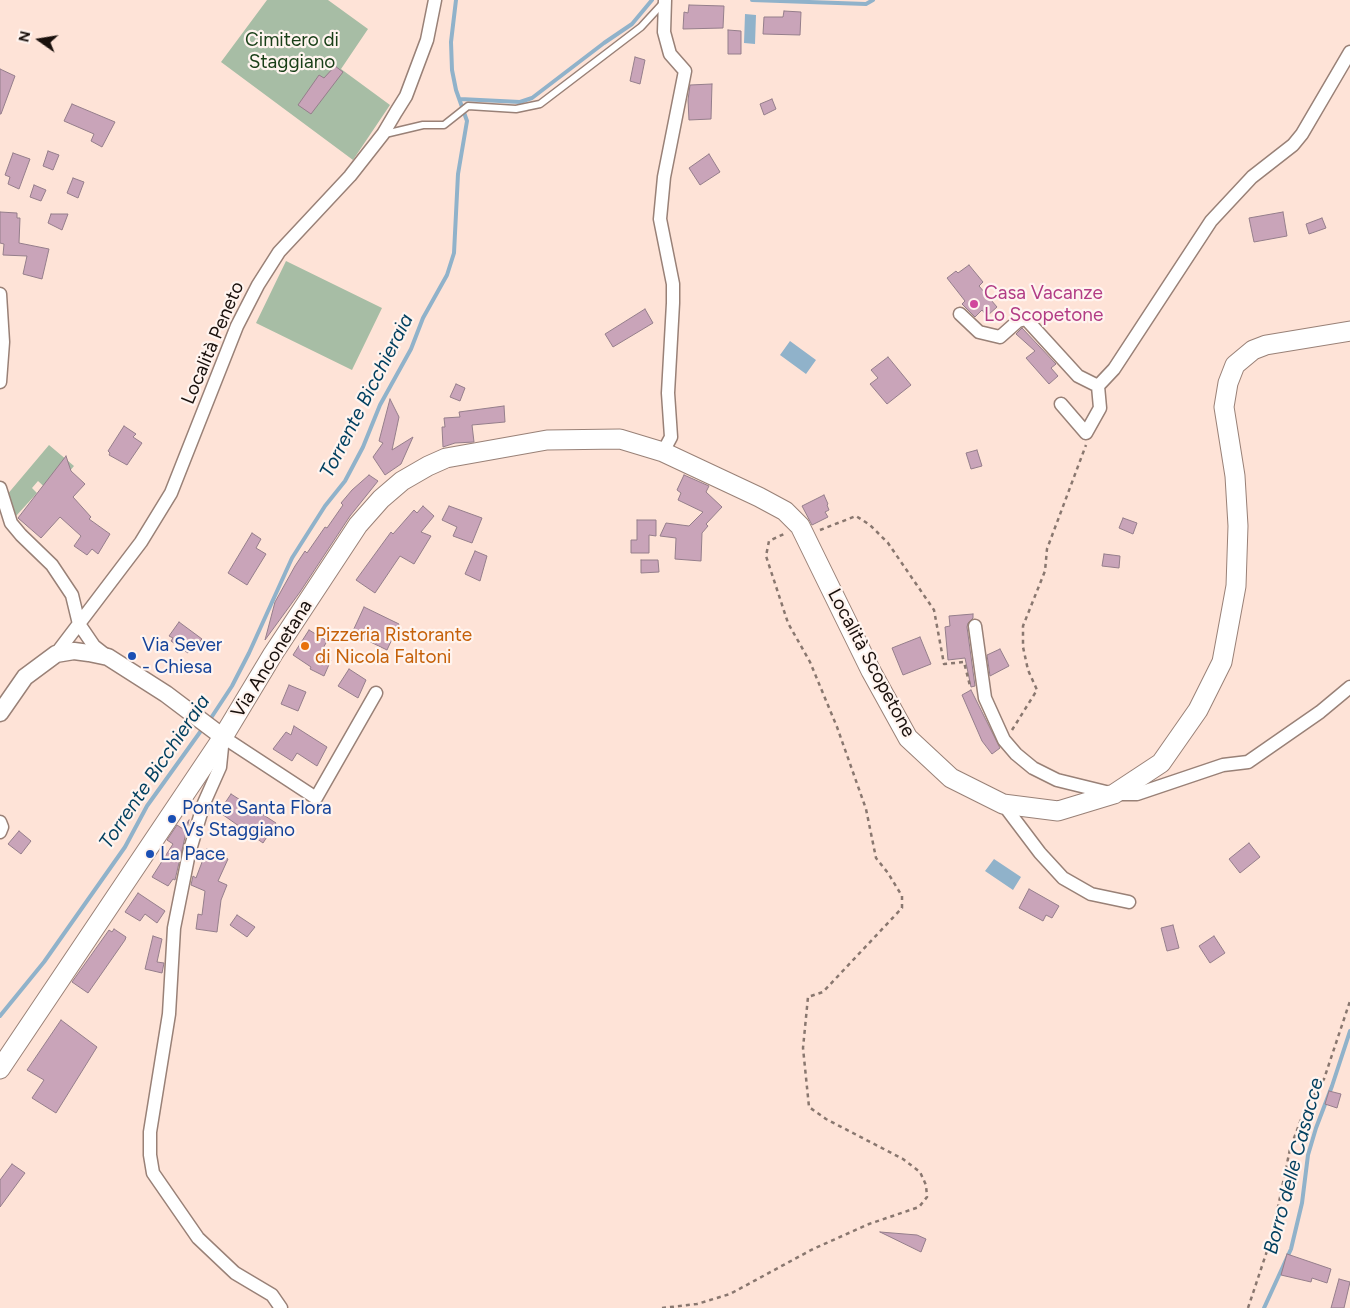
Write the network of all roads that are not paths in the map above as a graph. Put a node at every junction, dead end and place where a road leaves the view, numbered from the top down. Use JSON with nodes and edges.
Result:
{"nodes":[{"id":1,"x":435,"y":0,"type":"edge"},
{"id":2,"x":665,"y":1,"type":"edge"},
{"id":3,"x":1350,"y":52,"type":"edge"},
{"id":4,"x":383,"y":134,"type":"junction"},
{"id":5,"x":0,"y":294,"type":"edge"},
{"id":6,"x":960,"y":314,"type":"dead end"},
{"id":7,"x":1350,"y":331,"type":"edge"},
{"id":8,"x":0,"y":382,"type":"edge"},
{"id":9,"x":1098,"y":386,"type":"junction"},
{"id":10,"x":1061,"y":404,"type":"dead end"},
{"id":11,"x":663,"y":452,"type":"junction"},
{"id":12,"x":0,"y":488,"type":"edge"},
{"id":13,"x":79,"y":624,"type":"junction"},
{"id":14,"x":976,"y":626,"type":"dead end"},
{"id":15,"x":56,"y":654,"type":"junction"},
{"id":16,"x":108,"y":657,"type":"junction"},
{"id":17,"x":1350,"y":686,"type":"edge"},
{"id":18,"x":376,"y":693,"type":"dead end"},
{"id":19,"x":0,"y":713,"type":"edge"},
{"id":20,"x":218,"y":733,"type":"junction"},
{"id":21,"x":1114,"y":794,"type":"junction"},
{"id":22,"x":1003,"y":804,"type":"junction"},
{"id":23,"x":0,"y":822,"type":"edge"},
{"id":24,"x":0,"y":832,"type":"edge"},
{"id":25,"x":1129,"y":902,"type":"dead end"},
{"id":26,"x":0,"y":1069,"type":"edge"},
{"id":27,"x":281,"y":1308,"type":"edge"}],
"edges":[{"from":1,"to":4,"type":"street","name":"Località Peneto"},
{"from":2,"to":4,"type":"lane"},
{"from":2,"to":11,"type":"street"},
{"from":3,"to":9,"type":"street"},
{"from":4,"to":13,"type":"street","name":"Località Peneto"},
{"from":5,"to":8,"type":"street"},
{"from":6,"to":9,"type":"street"},
{"from":7,"to":21,"type":"main road","name":"Località Scopetone"},
{"from":9,"to":10,"type":"street"},
{"from":11,"to":20,"type":"main road","name":"Via Anconetana"},
{"from":11,"to":22,"type":"main road","name":"Località Scopetone"},
{"from":12,"to":13,"type":"street"},
{"from":13,"to":15,"type":"street","name":"Località Peneto"},
{"from":13,"to":16,"type":"street"},
{"from":14,"to":21,"type":"street"},
{"from":15,"to":16,"type":"street"},
{"from":15,"to":19,"type":"street"},
{"from":16,"to":20,"type":"street"},
{"from":17,"to":21,"type":"street"},
{"from":18,"to":20,"type":"street"},
{"from":20,"to":26,"type":"main road","name":"Via Anconetana"},
{"from":20,"to":27,"type":"street"},
{"from":21,"to":22,"type":"main road","name":"Località Scopetone"},
{"from":22,"to":25,"type":"street"},
{"from":23,"to":24,"type":"street"}]}
